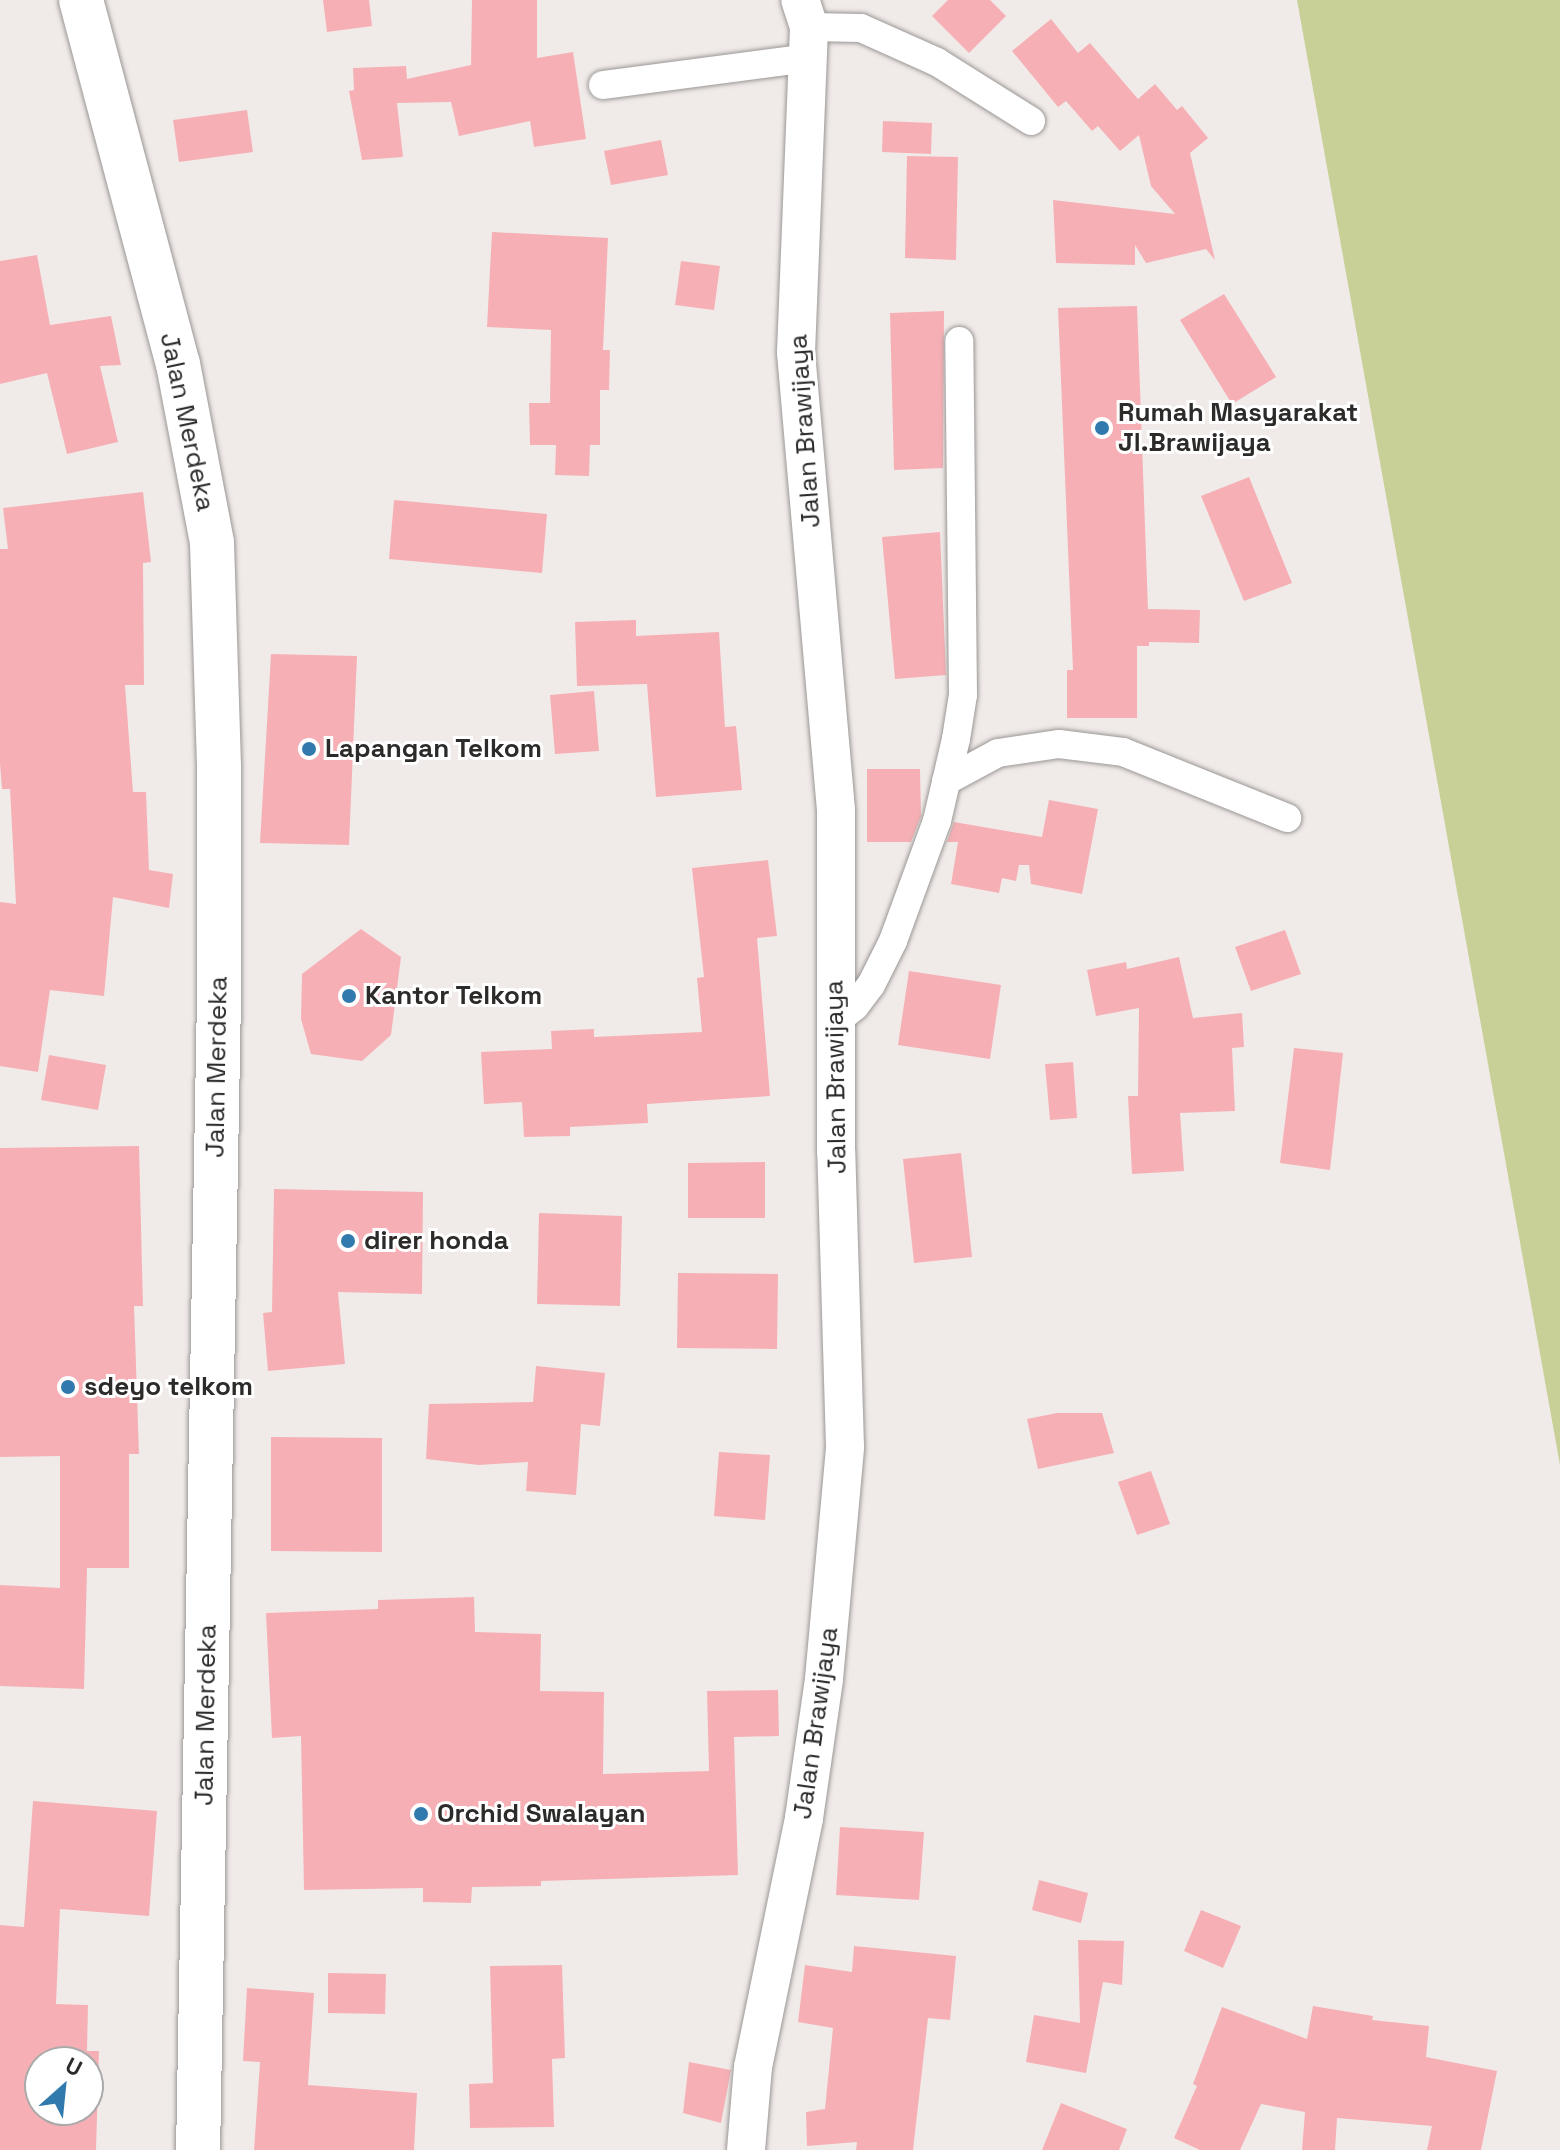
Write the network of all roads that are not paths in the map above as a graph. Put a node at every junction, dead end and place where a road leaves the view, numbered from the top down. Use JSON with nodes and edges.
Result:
{"nodes":[{"id":1,"x":81,"y":0,"type":"edge"},
{"id":2,"x":805,"y":28,"type":"edge"},
{"id":3,"x":603,"y":85,"type":"dead end"},
{"id":4,"x":1031,"y":121,"type":"dead end"},
{"id":5,"x":959,"y":341,"type":"dead end"},
{"id":6,"x":946,"y":781,"type":"junction"},
{"id":7,"x":1287,"y":818,"type":"dead end"},
{"id":8,"x":834,"y":1023,"type":"junction"},
{"id":9,"x":198,"y":2150,"type":"edge"},
{"id":10,"x":746,"y":2150,"type":"edge"}],
"edges":[{"from":1,"to":9,"type":"highway","name":"Jalan Merdeka"},
{"from":2,"to":3,"type":"street"},
{"from":2,"to":4,"type":"street"},
{"from":2,"to":8,"type":"street","name":"Jalan Brawijaya"},
{"from":5,"to":6,"type":"street"},
{"from":6,"to":7,"type":"street"},
{"from":6,"to":8,"type":"street"},
{"from":8,"to":10,"type":"street","name":"Jalan Brawijaya"}]}
